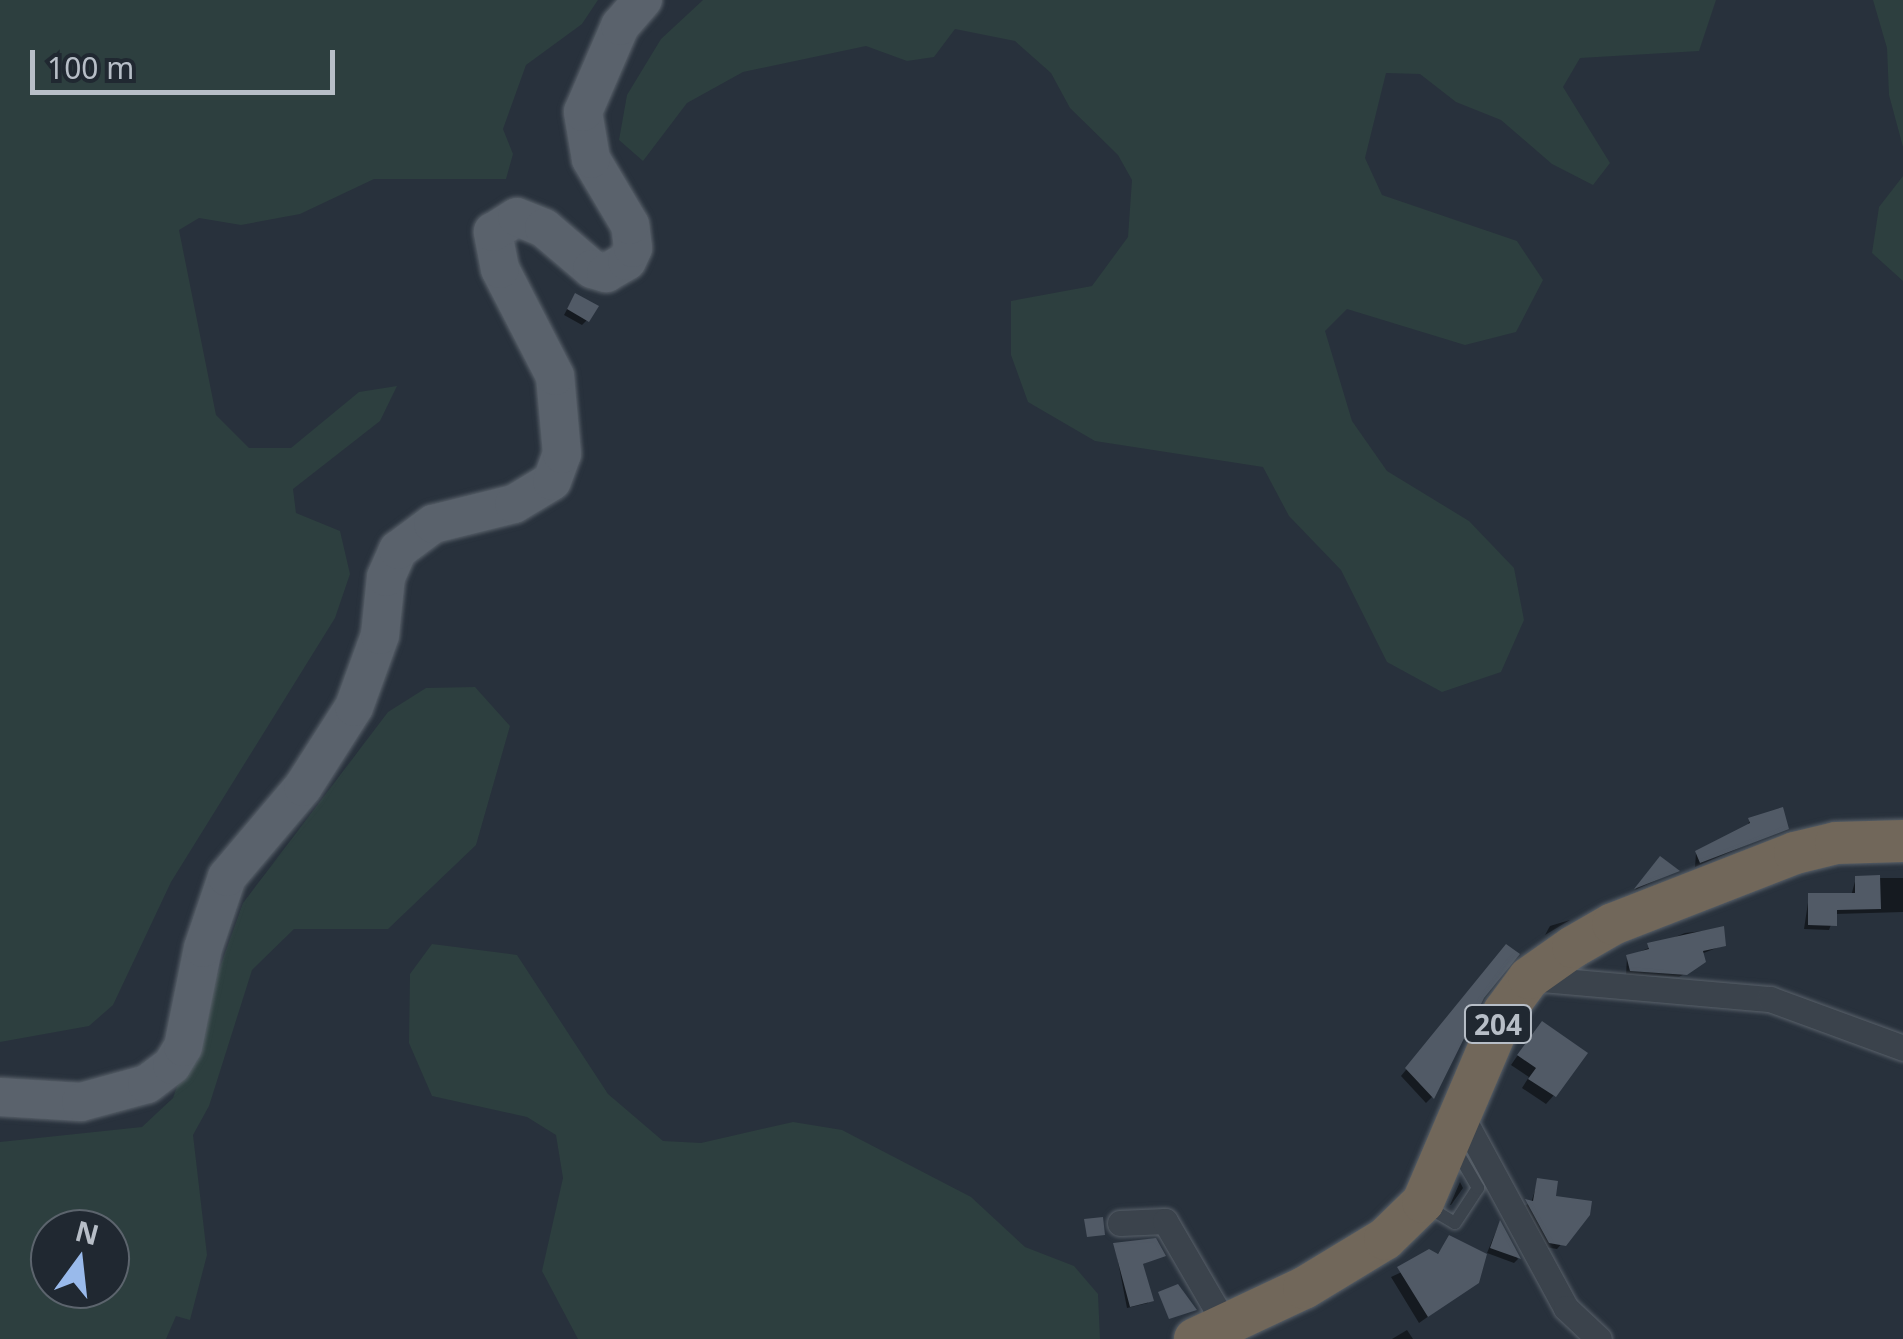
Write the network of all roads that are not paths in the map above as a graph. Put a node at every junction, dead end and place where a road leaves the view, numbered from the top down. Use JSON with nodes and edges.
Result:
{"nodes":[{"id":1,"x":644,"y":0,"type":"edge"},
{"id":2,"x":1903,"y":842,"type":"edge"},
{"id":3,"x":1529,"y":978,"type":"junction"},
{"id":4,"x":1903,"y":1048,"type":"edge"},
{"id":5,"x":0,"y":1097,"type":"edge"},
{"id":6,"x":1454,"y":1125,"type":"junction"},
{"id":7,"x":1120,"y":1223,"type":"dead end"},
{"id":8,"x":1211,"y":1332,"type":"edge"},
{"id":9,"x":1599,"y":1339,"type":"edge"}],
"edges":[{"from":1,"to":5,"type":"main road"},
{"from":2,"to":3,"type":"highway","number":"204"},
{"from":3,"to":4,"type":"street"},
{"from":3,"to":6,"type":"highway","number":"204"},
{"from":6,"to":8,"type":"highway","number":"204"},
{"from":6,"to":9,"type":"street"},
{"from":7,"to":8,"type":"street"}]}
